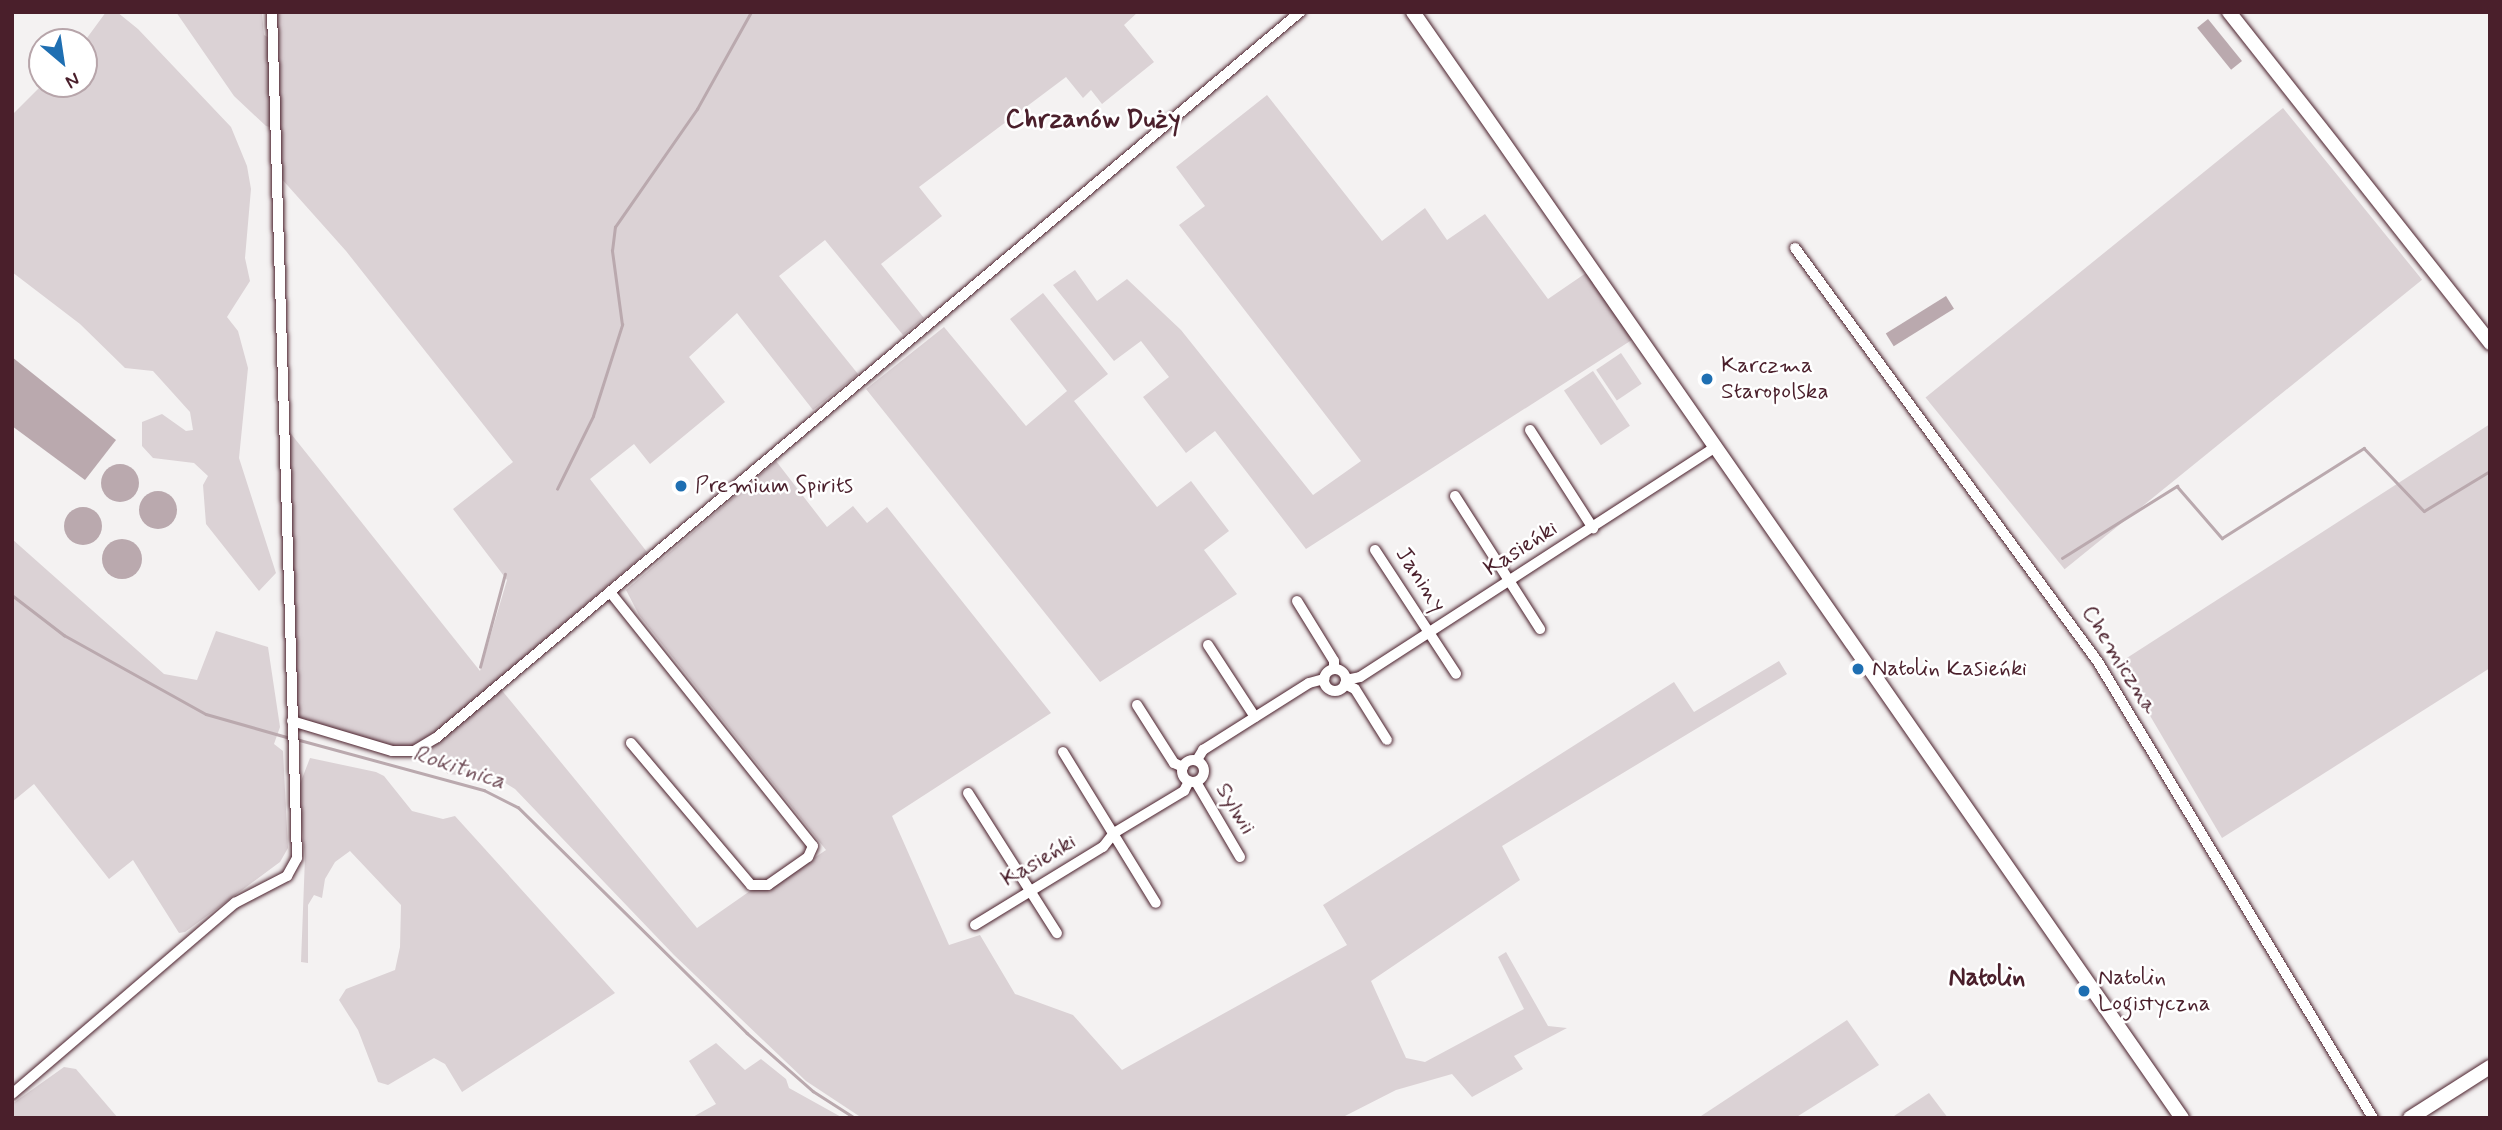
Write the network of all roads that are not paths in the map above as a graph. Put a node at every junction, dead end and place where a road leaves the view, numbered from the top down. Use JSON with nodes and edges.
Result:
{"nodes":[{"id":1,"x":272,"y":12,"type":"edge"},
{"id":2,"x":1300,"y":12,"type":"edge"},
{"id":3,"x":1413,"y":12,"type":"edge"},
{"id":4,"x":2229,"y":12,"type":"edge"},
{"id":5,"x":1795,"y":248,"type":"dead end"},
{"id":6,"x":2490,"y":343,"type":"edge"},
{"id":7,"x":1530,"y":430,"type":"dead end"},
{"id":8,"x":1716,"y":447,"type":"junction"},
{"id":9,"x":1455,"y":496,"type":"dead end"},
{"id":10,"x":1593,"y":528,"type":"junction"},
{"id":11,"x":1375,"y":550,"type":"dead end"},
{"id":12,"x":1510,"y":580,"type":"junction"},
{"id":13,"x":610,"y":592,"type":"junction"},
{"id":14,"x":1297,"y":601,"type":"dead end"},
{"id":15,"x":1540,"y":629,"type":"dead end"},
{"id":16,"x":1429,"y":633,"type":"junction"},
{"id":17,"x":1208,"y":645,"type":"dead end"},
{"id":18,"x":1334,"y":669,"type":"junction"},
{"id":19,"x":1456,"y":674,"type":"dead end"},
{"id":20,"x":1324,"y":679,"type":"junction"},
{"id":21,"x":1346,"y":682,"type":"junction"},
{"id":22,"x":1137,"y":705,"type":"dead end"},
{"id":23,"x":1255,"y":717,"type":"junction"},
{"id":24,"x":292,"y":727,"type":"junction"},
{"id":25,"x":1387,"y":740,"type":"dead end"},
{"id":26,"x":631,"y":743,"type":"dead end"},
{"id":27,"x":1063,"y":752,"type":"dead end"},
{"id":28,"x":1197,"y":760,"type":"junction"},
{"id":29,"x":1183,"y":767,"type":"junction"},
{"id":30,"x":1192,"y":781,"type":"junction"},
{"id":31,"x":968,"y":793,"type":"dead end"},
{"id":32,"x":1114,"y":833,"type":"junction"},
{"id":33,"x":1240,"y":857,"type":"dead end"},
{"id":34,"x":1031,"y":890,"type":"junction"},
{"id":35,"x":1156,"y":903,"type":"dead end"},
{"id":36,"x":975,"y":925,"type":"dead end"},
{"id":37,"x":1057,"y":933,"type":"dead end"},
{"id":38,"x":2490,"y":1067,"type":"edge"},
{"id":39,"x":12,"y":1094,"type":"edge"},
{"id":40,"x":2182,"y":1118,"type":"edge"},
{"id":41,"x":2373,"y":1118,"type":"edge"},
{"id":42,"x":2410,"y":1118,"type":"edge"}],
"edges":[{"from":1,"to":24,"type":"street"},
{"from":2,"to":13,"type":"street"},
{"from":3,"to":8,"type":"street"},
{"from":4,"to":6,"type":"street"},
{"from":5,"to":41,"type":"street","name":"Chemiczna"},
{"from":7,"to":10,"type":"street"},
{"from":8,"to":10,"type":"street","name":"Kasieńki"},
{"from":8,"to":40,"type":"street"},
{"from":9,"to":12,"type":"street"},
{"from":10,"to":12,"type":"street","name":"Kasieńki"},
{"from":11,"to":16,"type":"street","name":"Janiny"},
{"from":12,"to":15,"type":"street"},
{"from":12,"to":16,"type":"street","name":"Kasieńki"},
{"from":13,"to":24,"type":"street"},
{"from":13,"to":26,"type":"street"},
{"from":14,"to":18,"type":"street"},
{"from":16,"to":19,"type":"street","name":"Janiny"},
{"from":16,"to":21,"type":"street","name":"Kasieńki"},
{"from":17,"to":23,"type":"street"},
{"from":18,"to":20,"type":"street"},
{"from":18,"to":21,"type":"street"},
{"from":20,"to":21,"type":"street"},
{"from":20,"to":23,"type":"street"},
{"from":21,"to":25,"type":"street"},
{"from":22,"to":29,"type":"street","name":"Sylwii"},
{"from":23,"to":28,"type":"street"},
{"from":24,"to":39,"type":"street"},
{"from":27,"to":32,"type":"street"},
{"from":28,"to":29,"type":"street"},
{"from":28,"to":30,"type":"street"},
{"from":29,"to":30,"type":"street","name":"Sylwii"},
{"from":30,"to":32,"type":"street","name":"Kasieńki"},
{"from":30,"to":33,"type":"street","name":"Sylwii"},
{"from":31,"to":34,"type":"street"},
{"from":32,"to":34,"type":"street","name":"Kasieńki"},
{"from":32,"to":35,"type":"street"},
{"from":34,"to":36,"type":"street","name":"Kasieńki"},
{"from":34,"to":37,"type":"street"},
{"from":38,"to":42,"type":"street"}]}
